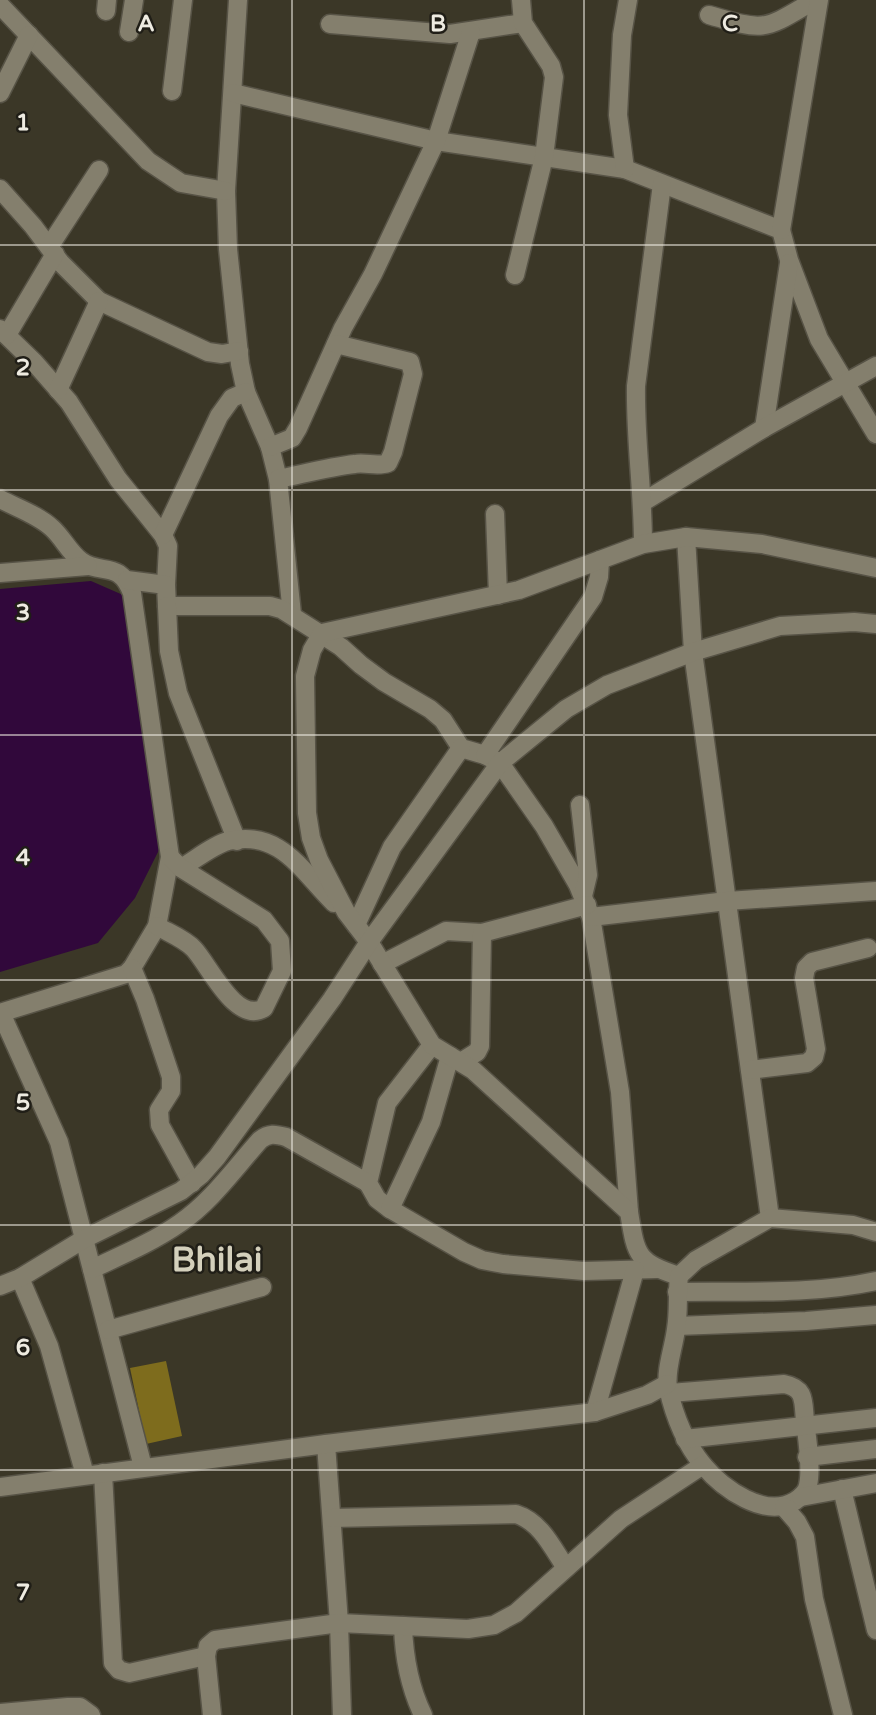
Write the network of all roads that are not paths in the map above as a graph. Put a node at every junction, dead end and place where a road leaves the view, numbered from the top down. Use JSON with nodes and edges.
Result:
{"nodes":[{"id":1,"x":135,"y":0,"type":"edge"},
{"id":2,"x":183,"y":0,"type":"edge"},
{"id":3,"x":238,"y":0,"type":"edge"},
{"id":4,"x":521,"y":0,"type":"edge"},
{"id":5,"x":628,"y":0,"type":"edge"},
{"id":6,"x":817,"y":0,"type":"edge"},
{"id":7,"x":0,"y":5,"type":"edge"},
{"id":8,"x":709,"y":15,"type":"dead end"},
{"id":9,"x":523,"y":23,"type":"junction"},
{"id":10,"x":330,"y":24,"type":"dead end"},
{"id":11,"x":129,"y":32,"type":"dead end"},
{"id":12,"x":471,"y":32,"type":"junction"},
{"id":13,"x":29,"y":35,"type":"junction"},
{"id":14,"x":172,"y":90,"type":"dead end"},
{"id":15,"x":0,"y":93,"type":"edge"},
{"id":16,"x":233,"y":93,"type":"junction"},
{"id":17,"x":436,"y":141,"type":"junction"},
{"id":18,"x":544,"y":156,"type":"junction"},
{"id":19,"x":625,"y":169,"type":"junction"},
{"id":20,"x":99,"y":170,"type":"dead end"},
{"id":21,"x":662,"y":184,"type":"junction"},
{"id":22,"x":0,"y":189,"type":"edge"},
{"id":23,"x":226,"y":191,"type":"junction"},
{"id":24,"x":781,"y":230,"type":"junction"},
{"id":25,"x":52,"y":251,"type":"junction"},
{"id":26,"x":789,"y":260,"type":"junction"},
{"id":27,"x":515,"y":275,"type":"dead end"},
{"id":28,"x":99,"y":301,"type":"junction"},
{"id":29,"x":3,"y":332,"type":"edge"},
{"id":30,"x":336,"y":344,"type":"junction"},
{"id":31,"x":239,"y":351,"type":"junction"},
{"id":32,"x":876,"y":366,"type":"edge"},
{"id":33,"x":846,"y":383,"type":"junction"},
{"id":34,"x":58,"y":390,"type":"junction"},
{"id":35,"x":246,"y":392,"type":"junction"},
{"id":36,"x":764,"y":428,"type":"junction"},
{"id":37,"x":876,"y":434,"type":"edge"},
{"id":38,"x":270,"y":447,"type":"junction"},
{"id":39,"x":278,"y":479,"type":"junction"},
{"id":40,"x":0,"y":499,"type":"edge"},
{"id":41,"x":643,"y":502,"type":"junction"},
{"id":42,"x":495,"y":514,"type":"dead end"},
{"id":43,"x":163,"y":535,"type":"junction"},
{"id":44,"x":686,"y":537,"type":"junction"},
{"id":45,"x":643,"y":544,"type":"junction"},
{"id":46,"x":600,"y":560,"type":"junction"},
{"id":47,"x":88,"y":566,"type":"junction"},
{"id":48,"x":876,"y":568,"type":"edge"},
{"id":49,"x":0,"y":573,"type":"edge"},
{"id":50,"x":127,"y":579,"type":"junction"},
{"id":51,"x":166,"y":585,"type":"junction"},
{"id":52,"x":498,"y":596,"type":"junction"},
{"id":53,"x":167,"y":606,"type":"junction"},
{"id":54,"x":292,"y":614,"type":"junction"},
{"id":55,"x":876,"y":624,"type":"edge"},
{"id":56,"x":322,"y":633,"type":"junction"},
{"id":57,"x":693,"y":652,"type":"junction"},
{"id":58,"x":461,"y":748,"type":"junction"},
{"id":59,"x":492,"y":760,"type":"junction"},
{"id":60,"x":580,"y":805,"type":"dead end"},
{"id":61,"x":237,"y":841,"type":"junction"},
{"id":62,"x":175,"y":862,"type":"junction"},
{"id":63,"x":876,"y":891,"type":"edge"},
{"id":64,"x":727,"y":901,"type":"junction"},
{"id":65,"x":587,"y":906,"type":"junction"},
{"id":66,"x":351,"y":919,"type":"junction"},
{"id":67,"x":157,"y":926,"type":"junction"},
{"id":68,"x":482,"y":933,"type":"junction"},
{"id":69,"x":369,"y":942,"type":"junction"},
{"id":70,"x":868,"y":948,"type":"dead end"},
{"id":71,"x":382,"y":964,"type":"junction"},
{"id":72,"x":132,"y":968,"type":"junction"},
{"id":73,"x":1,"y":1013,"type":"edge"},
{"id":74,"x":432,"y":1045,"type":"junction"},
{"id":75,"x":456,"y":1059,"type":"junction"},
{"id":76,"x":750,"y":1070,"type":"junction"},
{"id":77,"x":192,"y":1183,"type":"junction"},
{"id":78,"x":368,"y":1183,"type":"junction"},
{"id":79,"x":390,"y":1209,"type":"junction"},
{"id":80,"x":629,"y":1212,"type":"junction"},
{"id":81,"x":770,"y":1218,"type":"junction"},
{"id":82,"x":876,"y":1232,"type":"edge"},
{"id":83,"x":84,"y":1239,"type":"junction"},
{"id":84,"x":92,"y":1269,"type":"junction"},
{"id":85,"x":657,"y":1269,"type":"junction"},
{"id":86,"x":635,"y":1270,"type":"junction"},
{"id":87,"x":20,"y":1278,"type":"junction"},
{"id":88,"x":876,"y":1282,"type":"edge"},
{"id":89,"x":678,"y":1284,"type":"junction"},
{"id":90,"x":0,"y":1286,"type":"edge"},
{"id":91,"x":261,"y":1287,"type":"dead end"},
{"id":92,"x":876,"y":1315,"type":"edge"},
{"id":93,"x":677,"y":1326,"type":"junction"},
{"id":94,"x":108,"y":1330,"type":"junction"},
{"id":95,"x":669,"y":1388,"type":"junction"},
{"id":96,"x":595,"y":1412,"type":"junction"},
{"id":97,"x":876,"y":1419,"type":"edge"},
{"id":98,"x":806,"y":1427,"type":"junction"},
{"id":99,"x":685,"y":1439,"type":"junction"},
{"id":100,"x":326,"y":1444,"type":"junction"},
{"id":101,"x":876,"y":1449,"type":"edge"},
{"id":102,"x":807,"y":1457,"type":"junction"},
{"id":103,"x":703,"y":1465,"type":"junction"},
{"id":104,"x":143,"y":1467,"type":"junction"},
{"id":105,"x":94,"y":1474,"type":"junction"},
{"id":106,"x":876,"y":1483,"type":"edge"},
{"id":107,"x":0,"y":1487,"type":"edge"},
{"id":108,"x":842,"y":1489,"type":"junction"},
{"id":109,"x":801,"y":1497,"type":"junction"},
{"id":110,"x":784,"y":1507,"type":"junction"},
{"id":111,"x":332,"y":1518,"type":"junction"},
{"id":112,"x":566,"y":1568,"type":"junction"},
{"id":113,"x":339,"y":1623,"type":"junction"},
{"id":114,"x":403,"y":1626,"type":"junction"},
{"id":115,"x":876,"y":1630,"type":"edge"},
{"id":116,"x":206,"y":1656,"type":"junction"},
{"id":117,"x":0,"y":1713,"type":"edge"},
{"id":118,"x":91,"y":1715,"type":"edge"},
{"id":119,"x":212,"y":1715,"type":"edge"},
{"id":120,"x":335,"y":1715,"type":"edge"},
{"id":121,"x":342,"y":1715,"type":"edge"},
{"id":122,"x":423,"y":1715,"type":"edge"},
{"id":123,"x":843,"y":1715,"type":"edge"}],
"edges":[{"from":1,"to":11,"type":"street"},
{"from":2,"to":14,"type":"street"},
{"from":3,"to":16,"type":"street"},
{"from":4,"to":9,"type":"street"},
{"from":5,"to":19,"type":"street"},
{"from":6,"to":8,"type":"street"},
{"from":6,"to":24,"type":"street"},
{"from":7,"to":13,"type":"street"},
{"from":9,"to":12,"type":"street"},
{"from":9,"to":18,"type":"street"},
{"from":10,"to":12,"type":"street"},
{"from":12,"to":17,"type":"street"},
{"from":13,"to":15,"type":"street"},
{"from":13,"to":23,"type":"street"},
{"from":16,"to":17,"type":"street"},
{"from":16,"to":23,"type":"street"},
{"from":17,"to":18,"type":"street"},
{"from":17,"to":30,"type":"street"},
{"from":18,"to":19,"type":"street"},
{"from":18,"to":27,"type":"street"},
{"from":19,"to":21,"type":"street"},
{"from":20,"to":25,"type":"street"},
{"from":21,"to":24,"type":"street"},
{"from":21,"to":41,"type":"street"},
{"from":22,"to":25,"type":"street"},
{"from":23,"to":31,"type":"street"},
{"from":24,"to":26,"type":"street"},
{"from":25,"to":28,"type":"street"},
{"from":25,"to":29,"type":"street"},
{"from":26,"to":33,"type":"street"},
{"from":26,"to":36,"type":"street"},
{"from":28,"to":31,"type":"street"},
{"from":28,"to":34,"type":"street"},
{"from":29,"to":34,"type":"street"},
{"from":30,"to":38,"type":"street"},
{"from":30,"to":39,"type":"street"},
{"from":31,"to":35,"type":"street"},
{"from":32,"to":33,"type":"street"},
{"from":33,"to":36,"type":"street"},
{"from":33,"to":37,"type":"street"},
{"from":34,"to":43,"type":"street"},
{"from":35,"to":38,"type":"street"},
{"from":35,"to":43,"type":"street"},
{"from":36,"to":41,"type":"street"},
{"from":38,"to":39,"type":"street"},
{"from":39,"to":54,"type":"street"},
{"from":40,"to":47,"type":"street"},
{"from":41,"to":45,"type":"street"},
{"from":42,"to":52,"type":"street"},
{"from":43,"to":51,"type":"street"},
{"from":44,"to":45,"type":"street"},
{"from":44,"to":48,"type":"street"},
{"from":44,"to":57,"type":"street"},
{"from":45,"to":46,"type":"street"},
{"from":46,"to":52,"type":"street"},
{"from":46,"to":59,"type":"street"},
{"from":47,"to":49,"type":"street"},
{"from":47,"to":50,"type":"street"},
{"from":50,"to":51,"type":"street"},
{"from":50,"to":62,"type":"street"},
{"from":51,"to":53,"type":"street"},
{"from":52,"to":56,"type":"street"},
{"from":53,"to":54,"type":"street"},
{"from":53,"to":61,"type":"street"},
{"from":54,"to":56,"type":"street"},
{"from":55,"to":57,"type":"street"},
{"from":56,"to":58,"type":"street"},
{"from":56,"to":66,"type":"street"},
{"from":57,"to":59,"type":"street"},
{"from":57,"to":64,"type":"street"},
{"from":58,"to":59,"type":"street"},
{"from":58,"to":66,"type":"street"},
{"from":59,"to":65,"type":"street"},
{"from":59,"to":69,"type":"street"},
{"from":60,"to":65,"type":"street"},
{"from":61,"to":62,"type":"street"},
{"from":61,"to":66,"type":"street"},
{"from":62,"to":67,"type":"street"},
{"from":62,"to":67,"type":"street"},
{"from":63,"to":64,"type":"street"},
{"from":64,"to":65,"type":"street"},
{"from":64,"to":76,"type":"street"},
{"from":65,"to":68,"type":"street"},
{"from":65,"to":80,"type":"street"},
{"from":66,"to":69,"type":"street"},
{"from":67,"to":72,"type":"street"},
{"from":68,"to":71,"type":"street"},
{"from":68,"to":75,"type":"street"},
{"from":69,"to":71,"type":"street"},
{"from":69,"to":77,"type":"street"},
{"from":70,"to":76,"type":"street"},
{"from":71,"to":74,"type":"street"},
{"from":72,"to":73,"type":"street"},
{"from":72,"to":77,"type":"street"},
{"from":73,"to":83,"type":"street"},
{"from":74,"to":75,"type":"street"},
{"from":74,"to":78,"type":"street"},
{"from":75,"to":79,"type":"street"},
{"from":75,"to":80,"type":"street"},
{"from":76,"to":81,"type":"street"},
{"from":77,"to":83,"type":"street"},
{"from":78,"to":79,"type":"street"},
{"from":78,"to":84,"type":"street"},
{"from":79,"to":86,"type":"street"},
{"from":80,"to":85,"type":"street"},
{"from":81,"to":82,"type":"street"},
{"from":81,"to":89,"type":"street"},
{"from":83,"to":84,"type":"street"},
{"from":83,"to":87,"type":"street"},
{"from":84,"to":94,"type":"street"},
{"from":85,"to":86,"type":"street"},
{"from":85,"to":89,"type":"street"},
{"from":86,"to":96,"type":"street"},
{"from":87,"to":90,"type":"street"},
{"from":87,"to":105,"type":"street"},
{"from":88,"to":89,"type":"street"},
{"from":89,"to":93,"type":"street"},
{"from":91,"to":94,"type":"street"},
{"from":92,"to":93,"type":"street"},
{"from":93,"to":95,"type":"street"},
{"from":94,"to":104,"type":"street"},
{"from":95,"to":96,"type":"street"},
{"from":95,"to":98,"type":"street"},
{"from":95,"to":99,"type":"street"},
{"from":96,"to":100,"type":"street"},
{"from":97,"to":98,"type":"street"},
{"from":98,"to":99,"type":"street"},
{"from":98,"to":102,"type":"street"},
{"from":99,"to":103,"type":"street"},
{"from":100,"to":104,"type":"street"},
{"from":100,"to":111,"type":"street"},
{"from":101,"to":102,"type":"street"},
{"from":102,"to":109,"type":"street"},
{"from":103,"to":110,"type":"street"},
{"from":103,"to":112,"type":"street"},
{"from":104,"to":105,"type":"street"},
{"from":105,"to":107,"type":"street"},
{"from":105,"to":116,"type":"street"},
{"from":106,"to":108,"type":"street"},
{"from":108,"to":109,"type":"street"},
{"from":108,"to":115,"type":"street"},
{"from":109,"to":110,"type":"street"},
{"from":110,"to":123,"type":"street"},
{"from":111,"to":112,"type":"street"},
{"from":111,"to":113,"type":"street"},
{"from":112,"to":114,"type":"street"},
{"from":113,"to":114,"type":"street"},
{"from":113,"to":116,"type":"street"},
{"from":113,"to":121,"type":"street"},
{"from":114,"to":122,"type":"street"},
{"from":116,"to":119,"type":"street"},
{"from":117,"to":118,"type":"street"},
{"from":120,"to":121,"type":"street"}]}
